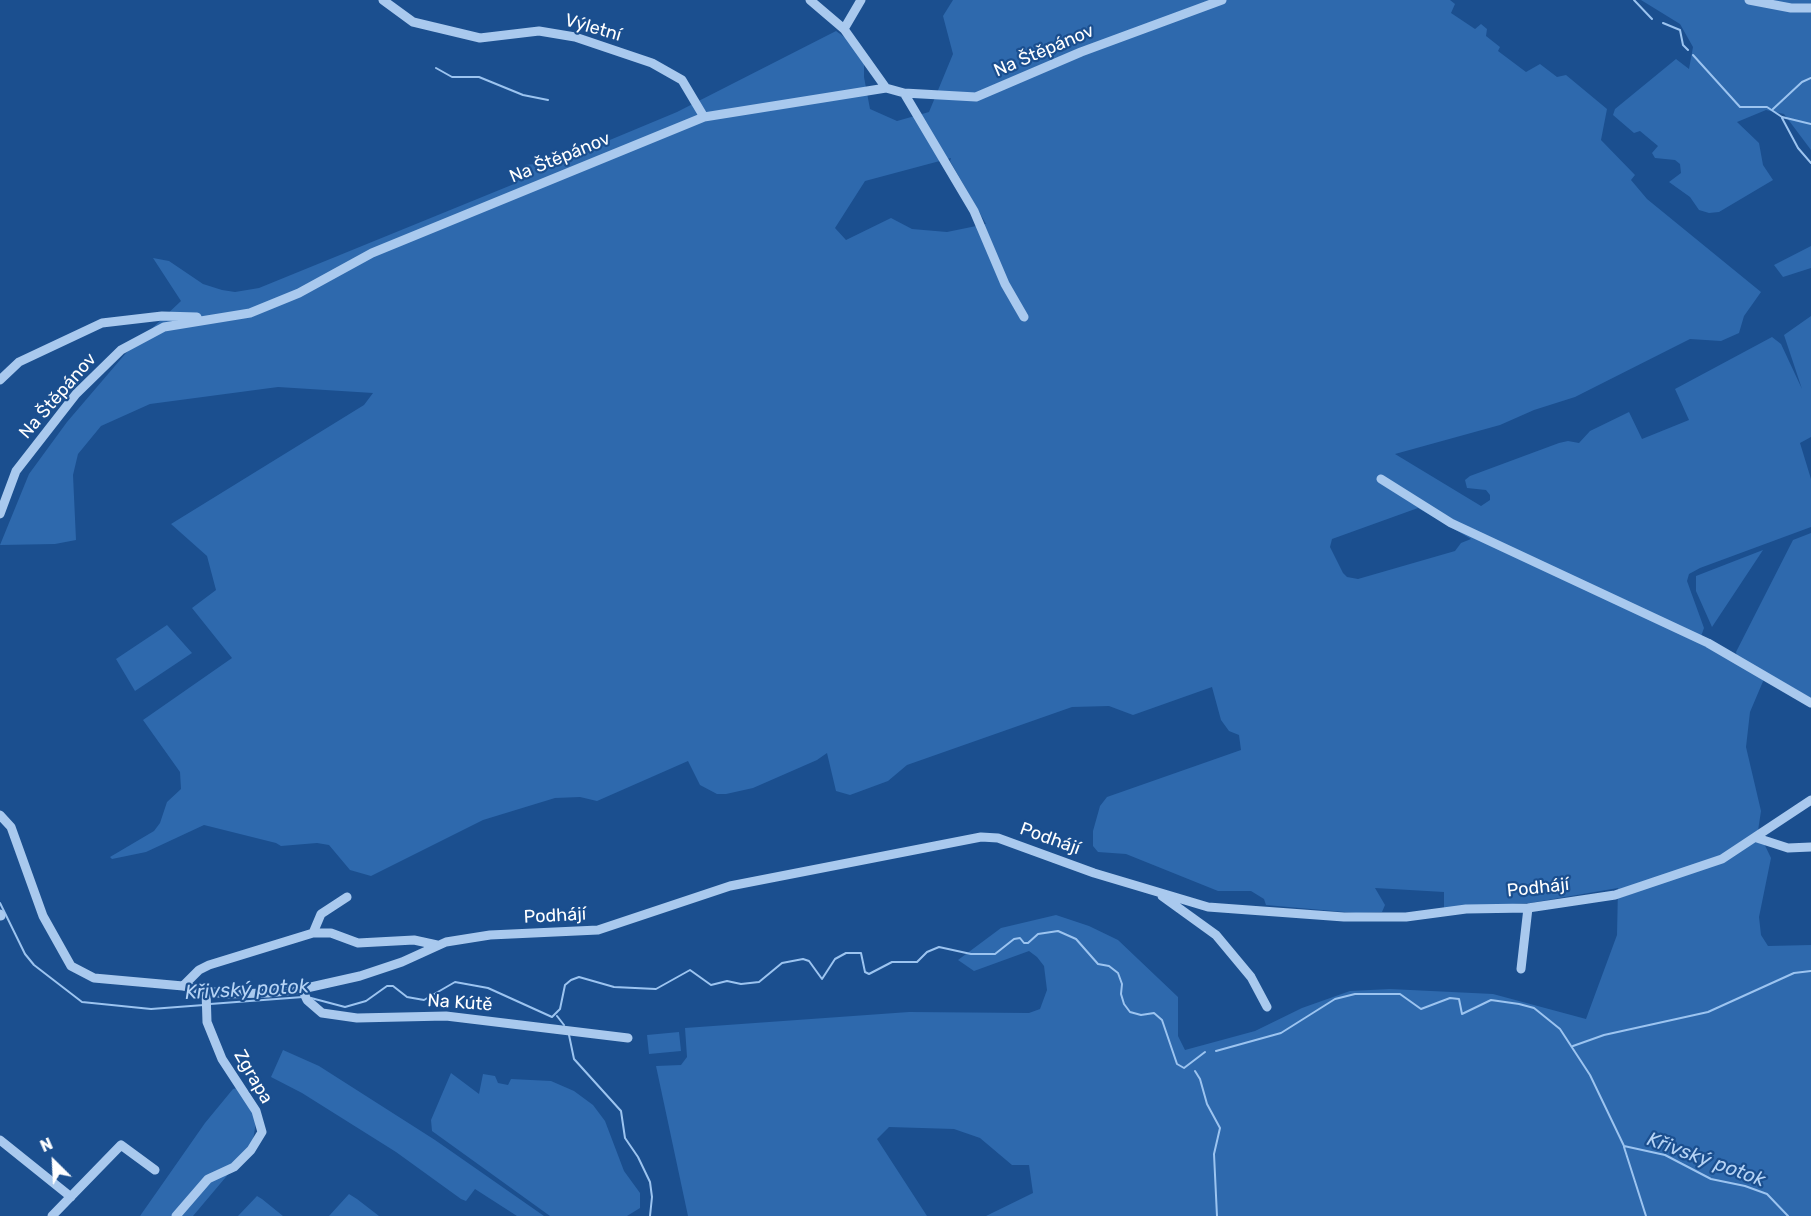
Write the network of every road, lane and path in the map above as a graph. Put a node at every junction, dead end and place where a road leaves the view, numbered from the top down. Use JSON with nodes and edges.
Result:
{"nodes":[{"id":1,"x":383,"y":0,"type":"edge"},
{"id":2,"x":810,"y":0,"type":"edge"},
{"id":3,"x":861,"y":0,"type":"edge"},
{"id":4,"x":1222,"y":0,"type":"edge"},
{"id":5,"x":1749,"y":0,"type":"edge"},
{"id":6,"x":1811,"y":8,"type":"edge"},
{"id":7,"x":844,"y":29,"type":"junction"},
{"id":8,"x":886,"y":88,"type":"junction"},
{"id":9,"x":904,"y":93,"type":"junction"},
{"id":10,"x":704,"y":117,"type":"junction"},
{"id":11,"x":214,"y":317,"type":"junction"},
{"id":12,"x":1024,"y":317,"type":"dead end"},
{"id":13,"x":0,"y":380,"type":"edge"},
{"id":14,"x":1380,"y":479,"type":"dead end"},
{"id":15,"x":0,"y":514,"type":"edge"},
{"id":16,"x":1811,"y":703,"type":"edge"},
{"id":17,"x":1811,"y":800,"type":"edge"},
{"id":18,"x":0,"y":815,"type":"edge"},
{"id":19,"x":1757,"y":838,"type":"junction"},
{"id":20,"x":1811,"y":847,"type":"edge"},
{"id":21,"x":1161,"y":894,"type":"junction"},
{"id":22,"x":347,"y":897,"type":"dead end"},
{"id":23,"x":1528,"y":908,"type":"junction"},
{"id":24,"x":314,"y":933,"type":"junction"},
{"id":25,"x":437,"y":945,"type":"junction"},
{"id":26,"x":1521,"y":969,"type":"dead end"},
{"id":27,"x":183,"y":986,"type":"junction"},
{"id":28,"x":206,"y":990,"type":"junction"},
{"id":29,"x":304,"y":994,"type":"junction"},
{"id":30,"x":1267,"y":1007,"type":"dead end"},
{"id":31,"x":628,"y":1038,"type":"dead end"},
{"id":32,"x":0,"y":1140,"type":"edge"},
{"id":33,"x":155,"y":1170,"type":"dead end"},
{"id":34,"x":71,"y":1197,"type":"junction"},
{"id":35,"x":54,"y":1215,"type":"edge"},
{"id":36,"x":176,"y":1216,"type":"edge"}],
"edges":[{"from":1,"to":10,"type":"street","name":"Výletní"},
{"from":2,"to":7,"type":"street"},
{"from":3,"to":7,"type":"street"},
{"from":4,"to":9,"type":"street","name":"Na Štěpánov"},
{"from":5,"to":6,"type":"street"},
{"from":7,"to":8,"type":"street"},
{"from":8,"to":9,"type":"street","name":"Na Štěpánov"},
{"from":8,"to":10,"type":"street","name":"Na Štěpánov"},
{"from":9,"to":12,"type":"street"},
{"from":10,"to":11,"type":"street","name":"Na Štěpánov"},
{"from":11,"to":13,"type":"street"},
{"from":11,"to":15,"type":"street","name":"Na Štěpánov"},
{"from":14,"to":16,"type":"street"},
{"from":17,"to":19,"type":"street","name":"Podhájí"},
{"from":18,"to":27,"type":"street","name":"Podhájí"},
{"from":19,"to":20,"type":"street"},
{"from":19,"to":23,"type":"street","name":"Podhájí"},
{"from":21,"to":23,"type":"street","name":"Podhájí"},
{"from":21,"to":25,"type":"street","name":"Podhájí"},
{"from":21,"to":30,"type":"street"},
{"from":22,"to":24,"type":"street"},
{"from":23,"to":26,"type":"street"},
{"from":24,"to":25,"type":"street"},
{"from":24,"to":27,"type":"street"},
{"from":25,"to":29,"type":"street","name":"Podhájí"},
{"from":27,"to":28,"type":"street","name":"Podhájí"},
{"from":28,"to":29,"type":"street","name":"Podhájí"},
{"from":28,"to":36,"type":"street","name":"Zgrapa"},
{"from":29,"to":31,"type":"street","name":"Na Kútě"},
{"from":32,"to":34,"type":"street"},
{"from":33,"to":34,"type":"street"},
{"from":34,"to":35,"type":"street"}]}
